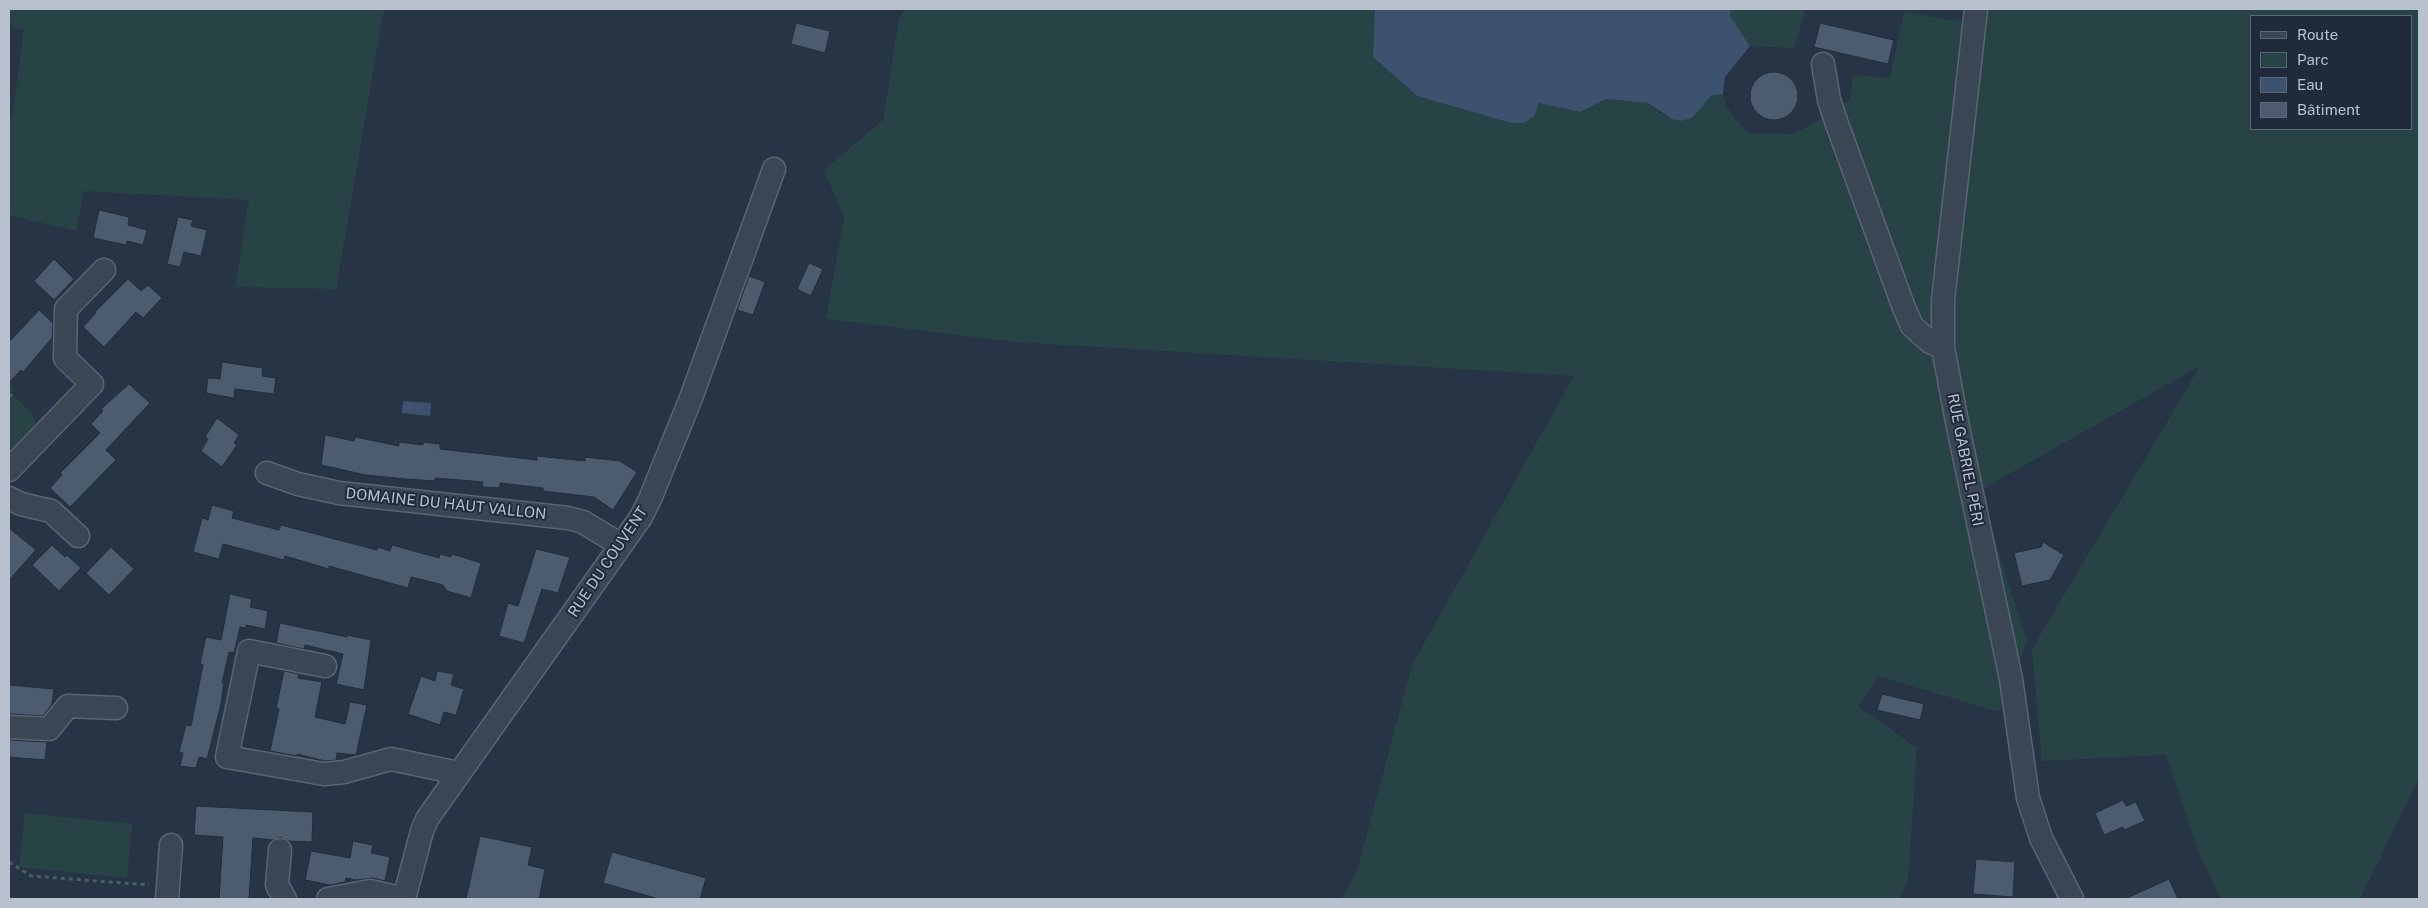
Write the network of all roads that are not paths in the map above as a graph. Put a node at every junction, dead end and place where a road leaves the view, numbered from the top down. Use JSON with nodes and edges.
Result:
{"nodes":[{"id":1,"x":1976,"y":9,"type":"edge"},
{"id":2,"x":1823,"y":64,"type":"dead end"},
{"id":3,"x":774,"y":169,"type":"dead end"},
{"id":4,"x":104,"y":270,"type":"dead end"},
{"id":5,"x":1944,"y":348,"type":"junction"},
{"id":6,"x":9,"y":470,"type":"edge"},
{"id":7,"x":267,"y":473,"type":"dead end"},
{"id":8,"x":9,"y":498,"type":"edge"},
{"id":9,"x":78,"y":536,"type":"dead end"},
{"id":10,"x":622,"y":544,"type":"junction"},
{"id":11,"x":325,"y":666,"type":"dead end"},
{"id":12,"x":116,"y":708,"type":"dead end"},
{"id":13,"x":9,"y":727,"type":"edge"},
{"id":14,"x":458,"y":773,"type":"junction"},
{"id":15,"x":170,"y":845,"type":"dead end"},
{"id":16,"x":280,"y":850,"type":"dead end"},
{"id":17,"x":168,"y":893,"type":"edge"},
{"id":18,"x":285,"y":899,"type":"edge"},
{"id":19,"x":328,"y":899,"type":"edge"},
{"id":20,"x":404,"y":899,"type":"edge"},
{"id":21,"x":2072,"y":899,"type":"edge"}],
"edges":[{"from":1,"to":5,"type":"street","name":"RUE GABRIEL PÉRI"},
{"from":2,"to":5,"type":"street"},
{"from":3,"to":10,"type":"street","name":"RUE DU COUVENT"},
{"from":4,"to":6,"type":"street"},
{"from":5,"to":21,"type":"street","name":"RUE GABRIEL PÉRI"},
{"from":7,"to":10,"type":"street","name":"DOMAINE DU HAUT VALLON"},
{"from":8,"to":9,"type":"street"},
{"from":10,"to":14,"type":"street","name":"RUE DU COUVENT"},
{"from":11,"to":14,"type":"street"},
{"from":12,"to":13,"type":"street"},
{"from":14,"to":20,"type":"street","name":"RUE DU COUVENT"},
{"from":15,"to":17,"type":"street"},
{"from":16,"to":18,"type":"street"},
{"from":19,"to":20,"type":"street"}]}
